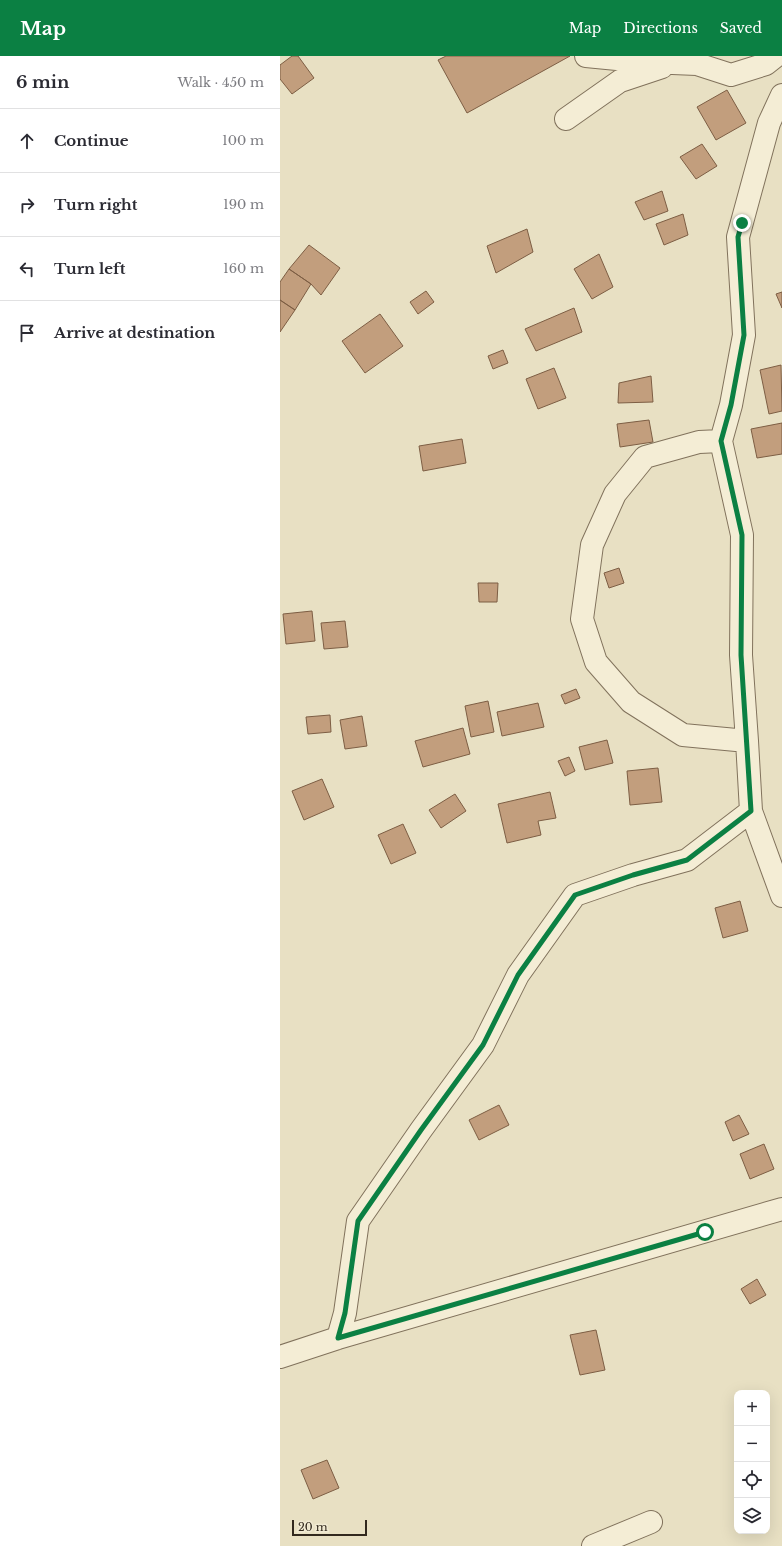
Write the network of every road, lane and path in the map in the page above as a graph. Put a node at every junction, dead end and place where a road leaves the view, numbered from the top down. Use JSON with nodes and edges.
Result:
{"nodes":[{"id":1,"x":586,"y":56,"type":"edge"},
{"id":2,"x":776,"y":56,"type":"edge"},
{"id":3,"x":673,"y":63,"type":"junction"},
{"id":4,"x":782,"y":95,"type":"edge"},
{"id":5,"x":566,"y":119,"type":"dead end"},
{"id":6,"x":721,"y":441,"type":"junction"},
{"id":7,"x":746,"y":741,"type":"junction"},
{"id":8,"x":751,"y":811,"type":"junction"},
{"id":9,"x":782,"y":896,"type":"edge"},
{"id":10,"x":782,"y":1209,"type":"edge"},
{"id":11,"x":338,"y":1338,"type":"junction"},
{"id":12,"x":280,"y":1357,"type":"edge"},
{"id":13,"x":651,"y":1522,"type":"dead end"},
{"id":14,"x":593,"y":1546,"type":"edge"}],
"edges":[{"from":1,"to":3,"type":"street"},
{"from":2,"to":3,"type":"street"},
{"from":3,"to":5,"type":"street"},
{"from":4,"to":6,"type":"street"},
{"from":6,"to":7,"type":"street"},
{"from":6,"to":7,"type":"street"},
{"from":7,"to":8,"type":"street"},
{"from":8,"to":9,"type":"street"},
{"from":8,"to":11,"type":"street"},
{"from":10,"to":11,"type":"street"},
{"from":11,"to":12,"type":"street"},
{"from":13,"to":14,"type":"street"}]}
